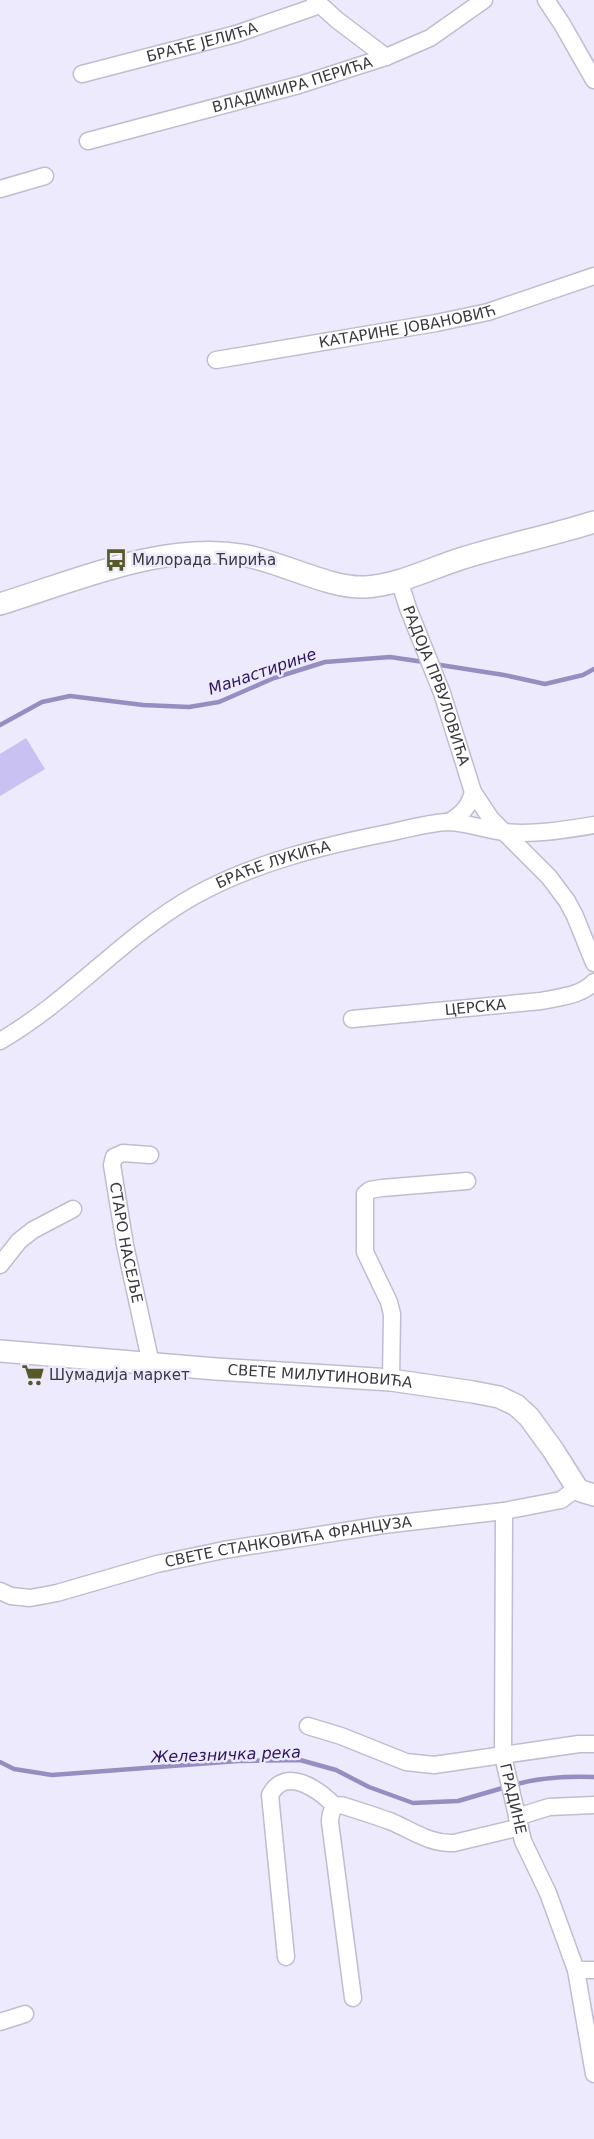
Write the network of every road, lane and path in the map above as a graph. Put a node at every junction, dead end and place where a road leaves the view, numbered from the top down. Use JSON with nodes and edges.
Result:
{"nodes":[{"id":1,"x":484,"y":0,"type":"edge"},
{"id":2,"x":546,"y":0,"type":"edge"},
{"id":3,"x":318,"y":3,"type":"edge"},
{"id":4,"x":386,"y":57,"type":"junction"},
{"id":5,"x":82,"y":74,"type":"dead end"},
{"id":6,"x":594,"y":80,"type":"edge"},
{"id":7,"x":88,"y":141,"type":"dead end"},
{"id":8,"x":46,"y":176,"type":"dead end"},
{"id":9,"x":0,"y":189,"type":"edge"},
{"id":10,"x":594,"y":276,"type":"edge"},
{"id":11,"x":216,"y":360,"type":"dead end"},
{"id":12,"x":594,"y":522,"type":"edge"},
{"id":13,"x":400,"y":580,"type":"junction"},
{"id":14,"x":0,"y":604,"type":"edge"},
{"id":15,"x":473,"y":792,"type":"junction"},
{"id":16,"x":448,"y":822,"type":"junction"},
{"id":17,"x":594,"y":826,"type":"edge"},
{"id":18,"x":503,"y":832,"type":"junction"},
{"id":19,"x":594,"y":963,"type":"edge"},
{"id":20,"x":594,"y":982,"type":"edge"},
{"id":21,"x":352,"y":1019,"type":"dead end"},
{"id":22,"x":0,"y":1041,"type":"edge"},
{"id":23,"x":150,"y":1155,"type":"dead end"},
{"id":24,"x":467,"y":1181,"type":"dead end"},
{"id":25,"x":74,"y":1209,"type":"dead end"},
{"id":26,"x":0,"y":1265,"type":"edge"},
{"id":27,"x":0,"y":1351,"type":"edge"},
{"id":28,"x":151,"y":1364,"type":"junction"},
{"id":29,"x":391,"y":1380,"type":"junction"},
{"id":30,"x":585,"y":1491,"type":"edge"},
{"id":31,"x":504,"y":1511,"type":"junction"},
{"id":32,"x":0,"y":1591,"type":"edge"},
{"id":33,"x":308,"y":1726,"type":"dead end"},
{"id":34,"x":594,"y":1744,"type":"edge"},
{"id":35,"x":503,"y":1756,"type":"junction"},
{"id":36,"x":594,"y":1805,"type":"edge"},
{"id":37,"x":335,"y":1806,"type":"junction"},
{"id":38,"x":518,"y":1822,"type":"junction"},
{"id":39,"x":286,"y":1957,"type":"dead end"},
{"id":40,"x":576,"y":1970,"type":"junction"},
{"id":41,"x":594,"y":1970,"type":"edge"},
{"id":42,"x":352,"y":1998,"type":"dead end"},
{"id":43,"x":25,"y":2014,"type":"dead end"},
{"id":44,"x":0,"y":2022,"type":"edge"},
{"id":45,"x":594,"y":2074,"type":"edge"}],
"edges":[{"from":1,"to":4,"type":"street","name":"ВЛАДИМИРА ПЕРИЋА"},
{"from":2,"to":6,"type":"street"},
{"from":3,"to":4,"type":"street"},
{"from":3,"to":5,"type":"street","name":"БРАЋЕ ЈЕЛИЋА"},
{"from":4,"to":7,"type":"street","name":"ВЛАДИМИРА ПЕРИЋА"},
{"from":8,"to":9,"type":"street"},
{"from":10,"to":11,"type":"street","name":"КАТАРИНЕ ЈОВАНОВИЋ"},
{"from":12,"to":13,"type":"street"},
{"from":13,"to":14,"type":"street"},
{"from":13,"to":15,"type":"street","name":"РАДОЈА ПРВУЛОВИЋА"},
{"from":15,"to":16,"type":"street"},
{"from":15,"to":18,"type":"street","name":"РАДОЈА ПРВУЛОВИЋА"},
{"from":16,"to":18,"type":"street","name":"БРАЋЕ ЛУКИЋА"},
{"from":16,"to":22,"type":"street","name":"БРАЋЕ ЛУКИЋА"},
{"from":17,"to":18,"type":"street","name":"БРАЋЕ ЛУКИЋА"},
{"from":18,"to":19,"type":"street","name":"РАДОЈА ПРВУЛОВИЋА"},
{"from":20,"to":21,"type":"street","name":"ЦЕРСКА"},
{"from":23,"to":28,"type":"street","name":"СТАРО НАСЕЉЕ"},
{"from":24,"to":29,"type":"street"},
{"from":25,"to":26,"type":"street"},
{"from":27,"to":28,"type":"street","name":"СВЕТЕ МИЛУТИНОВИЋА"},
{"from":28,"to":29,"type":"street","name":"СВЕТЕ МИЛУТИНОВИЋА"},
{"from":29,"to":30,"type":"street","name":"СВЕТЕ МИЛУТИНОВИЋА"},
{"from":30,"to":31,"type":"street","name":"СВЕТЕ СТАНКОВИЋА ФРАНЦУЗА"},
{"from":31,"to":32,"type":"street","name":"СВЕТЕ СТАНКОВИЋА ФРАНЦУЗА"},
{"from":31,"to":35,"type":"street","name":"ГРАДИНЕ"},
{"from":33,"to":35,"type":"street"},
{"from":34,"to":35,"type":"street"},
{"from":35,"to":38,"type":"street","name":"ГРАДИНЕ"},
{"from":36,"to":38,"type":"street"},
{"from":37,"to":38,"type":"street"},
{"from":37,"to":39,"type":"street"},
{"from":37,"to":42,"type":"street"},
{"from":38,"to":40,"type":"street","name":"ГРАДИНЕ"},
{"from":40,"to":41,"type":"street"},
{"from":40,"to":45,"type":"street","name":"ГРАДИНЕ"},
{"from":43,"to":44,"type":"street"}]}
